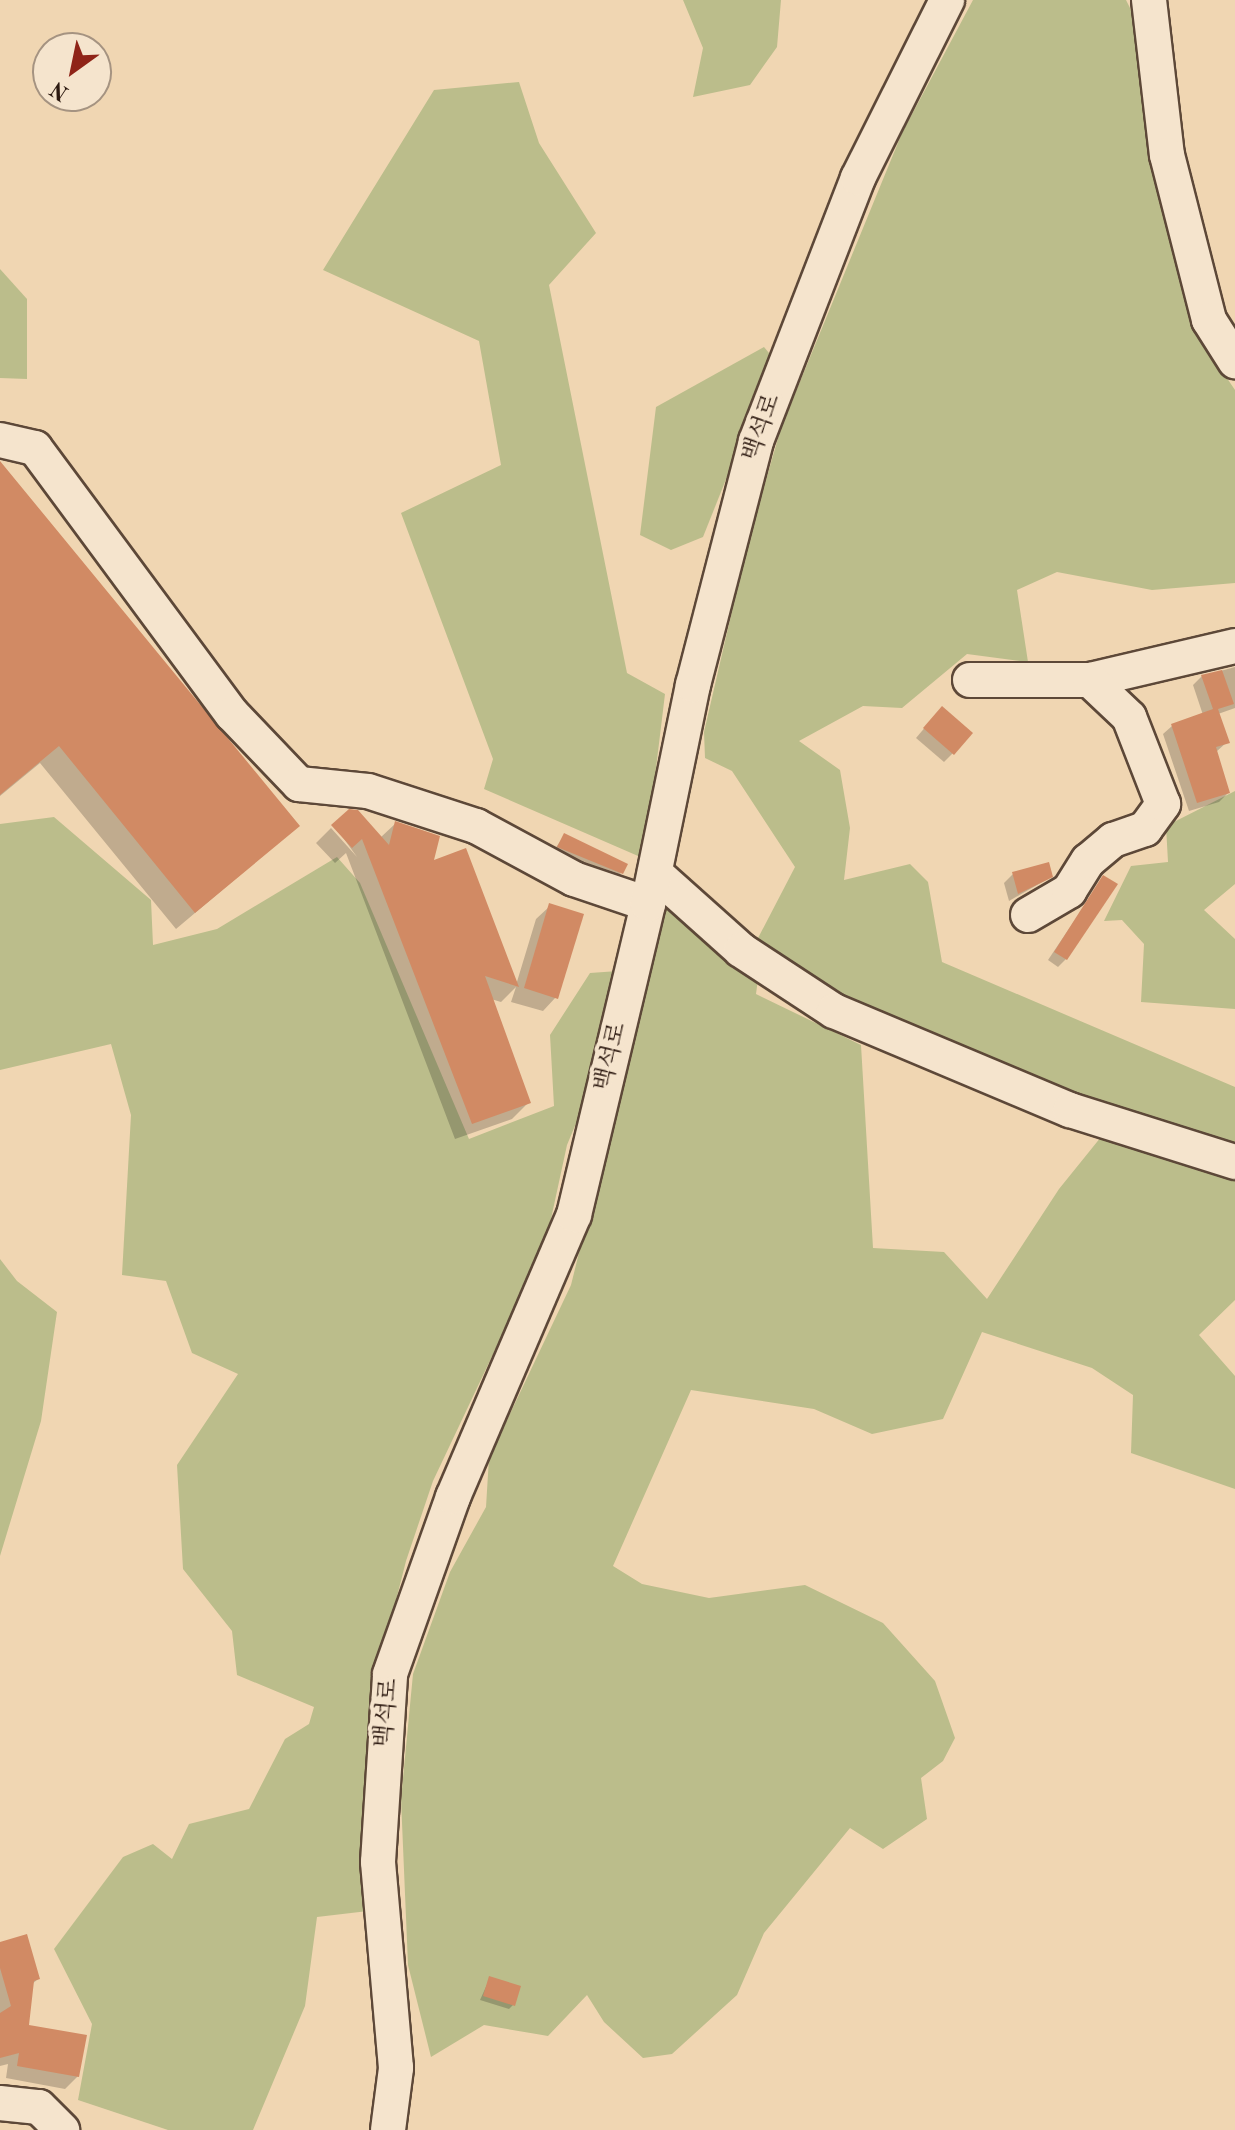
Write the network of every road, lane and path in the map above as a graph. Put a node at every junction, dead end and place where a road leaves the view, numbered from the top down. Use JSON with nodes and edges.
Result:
{"nodes":[{"id":1,"x":947,"y":0,"type":"edge"},
{"id":2,"x":1149,"y":0,"type":"edge"},
{"id":3,"x":1235,"y":361,"type":"edge"},
{"id":4,"x":0,"y":440,"type":"edge"},
{"id":5,"x":1235,"y":646,"type":"edge"},
{"id":6,"x":970,"y":680,"type":"dead end"},
{"id":7,"x":1090,"y":680,"type":"junction"},
{"id":8,"x":652,"y":888,"type":"junction"},
{"id":9,"x":1028,"y":915,"type":"dead end"},
{"id":10,"x":1235,"y":1162,"type":"edge"},
{"id":11,"x":0,"y":2103,"type":"edge"},
{"id":12,"x":62,"y":2130,"type":"edge"},
{"id":13,"x":388,"y":2130,"type":"edge"}],
"edges":[{"from":1,"to":8,"type":"street","name":"백석로"},
{"from":2,"to":3,"type":"street"},
{"from":4,"to":8,"type":"street"},
{"from":5,"to":7,"type":"street"},
{"from":6,"to":7,"type":"street"},
{"from":7,"to":9,"type":"street"},
{"from":8,"to":10,"type":"street"},
{"from":8,"to":13,"type":"street","name":"백석로"},
{"from":11,"to":12,"type":"street"}]}
